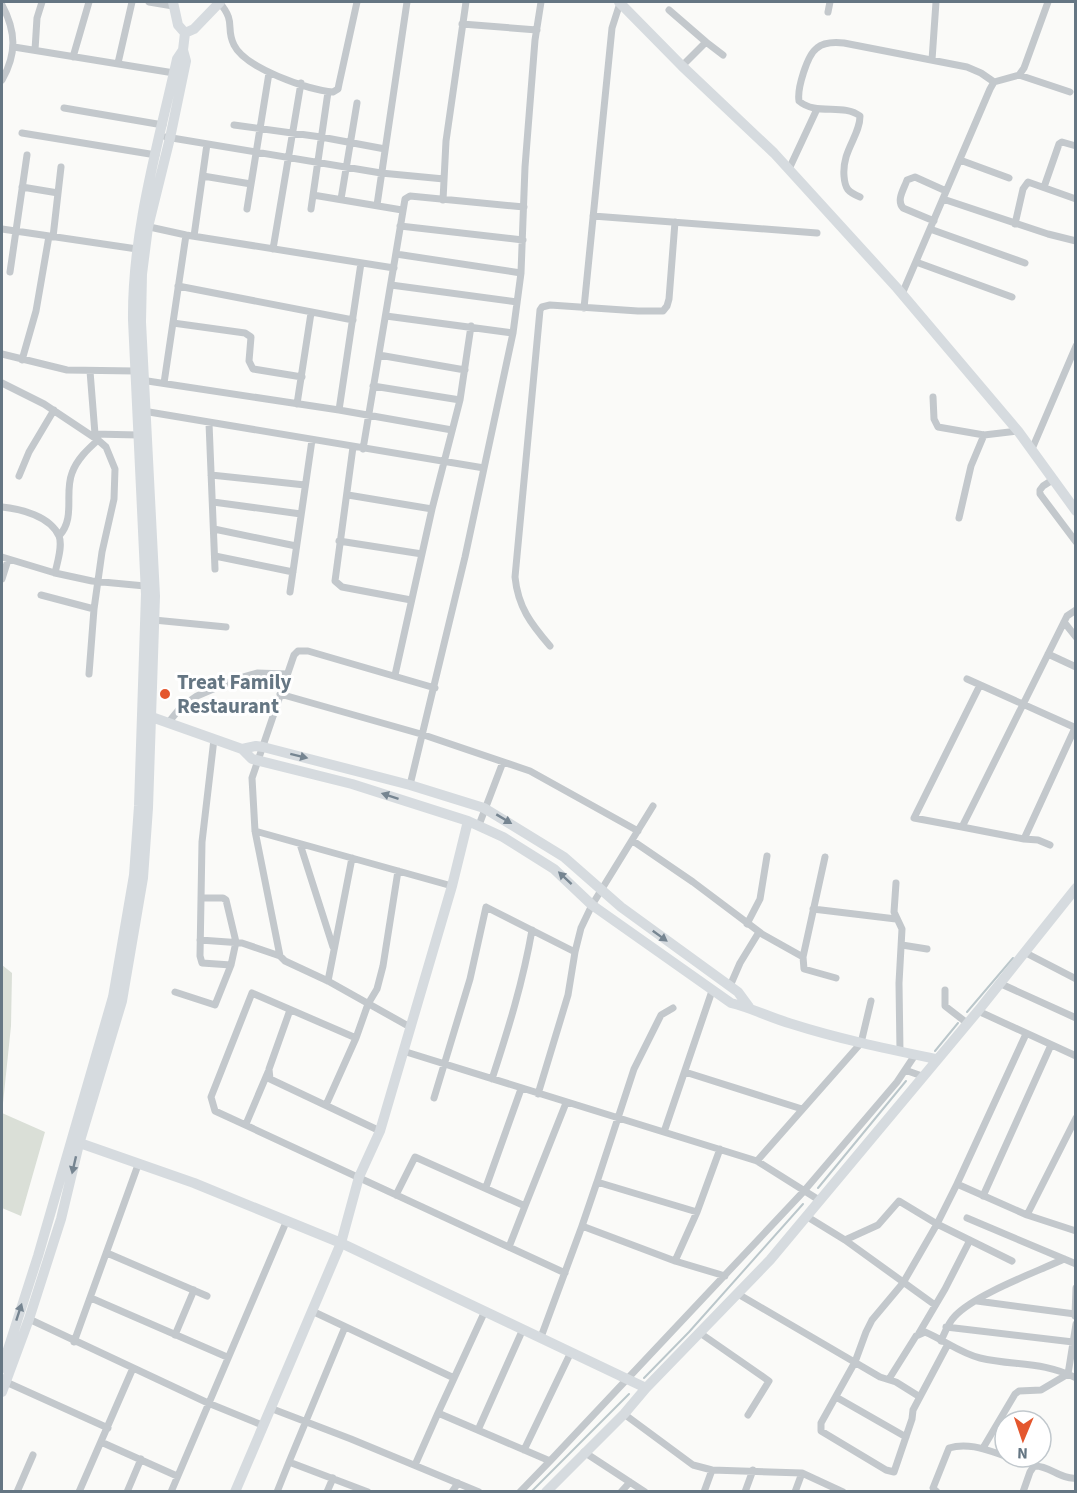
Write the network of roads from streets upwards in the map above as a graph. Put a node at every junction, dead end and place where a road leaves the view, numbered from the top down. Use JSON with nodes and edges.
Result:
{"nodes":[{"id":1,"x":42,"y":2,"type":"edge"},
{"id":2,"x":88,"y":2,"type":"edge"},
{"id":3,"x":132,"y":2,"type":"edge"},
{"id":4,"x":149,"y":2,"type":"edge"},
{"id":5,"x":219,"y":2,"type":"edge"},
{"id":6,"x":357,"y":2,"type":"edge"},
{"id":7,"x":407,"y":2,"type":"edge"},
{"id":8,"x":466,"y":2,"type":"edge"},
{"id":9,"x":541,"y":2,"type":"edge"},
{"id":10,"x":619,"y":2,"type":"edge"},
{"id":11,"x":830,"y":2,"type":"edge"},
{"id":12,"x":936,"y":2,"type":"edge"},
{"id":13,"x":1048,"y":2,"type":"edge"},
{"id":14,"x":173,"y":4,"type":"edge"},
{"id":15,"x":2,"y":5,"type":"edge"},
{"id":16,"x":669,"y":10,"type":"dead end"},
{"id":17,"x":828,"y":12,"type":"dead end"},
{"id":18,"x":462,"y":24,"type":"junction"},
{"id":19,"x":537,"y":30,"type":"junction"},
{"id":20,"x":185,"y":33,"type":"junction"},
{"id":21,"x":706,"y":42,"type":"junction"},
{"id":22,"x":14,"y":47,"type":"junction"},
{"id":23,"x":35,"y":50,"type":"junction"},
{"id":24,"x":183,"y":50,"type":"junction"},
{"id":25,"x":723,"y":55,"type":"dead end"},
{"id":26,"x":73,"y":57,"type":"junction"},
{"id":27,"x":932,"y":60,"type":"junction"},
{"id":28,"x":118,"y":63,"type":"junction"},
{"id":29,"x":682,"y":66,"type":"junction"},
{"id":30,"x":174,"y":73,"type":"junction"},
{"id":31,"x":269,"y":73,"type":"junction"},
{"id":32,"x":1019,"y":75,"type":"junction"},
{"id":33,"x":2,"y":80,"type":"edge"},
{"id":34,"x":994,"y":82,"type":"junction"},
{"id":35,"x":301,"y":83,"type":"junction"},
{"id":36,"x":328,"y":92,"type":"junction"},
{"id":37,"x":1070,"y":92,"type":"dead end"},
{"id":38,"x":357,"y":103,"type":"dead end"},
{"id":39,"x":64,"y":108,"type":"dead end"},
{"id":40,"x":817,"y":109,"type":"junction"},
{"id":41,"x":234,"y":125,"type":"dead end"},
{"id":42,"x":260,"y":128,"type":"junction"},
{"id":43,"x":22,"y":133,"type":"dead end"},
{"id":44,"x":164,"y":133,"type":"junction"},
{"id":45,"x":292,"y":133,"type":"junction"},
{"id":46,"x":321,"y":137,"type":"junction"},
{"id":47,"x":350,"y":143,"type":"junction"},
{"id":48,"x":207,"y":144,"type":"junction"},
{"id":49,"x":1076,"y":146,"type":"edge"},
{"id":50,"x":385,"y":149,"type":"junction"},
{"id":51,"x":257,"y":152,"type":"junction"},
{"id":52,"x":27,"y":155,"type":"dead end"},
{"id":53,"x":156,"y":155,"type":"junction"},
{"id":54,"x":288,"y":157,"type":"junction"},
{"id":55,"x":960,"y":160,"type":"junction"},
{"id":56,"x":318,"y":161,"type":"junction"},
{"id":57,"x":62,"y":166,"type":"dead end"},
{"id":58,"x":346,"y":166,"type":"junction"},
{"id":59,"x":789,"y":169,"type":"junction"},
{"id":60,"x":381,"y":172,"type":"junction"},
{"id":61,"x":203,"y":176,"type":"junction"},
{"id":62,"x":1009,"y":178,"type":"dead end"},
{"id":63,"x":444,"y":179,"type":"junction"},
{"id":64,"x":251,"y":184,"type":"junction"},
{"id":65,"x":22,"y":187,"type":"junction"},
{"id":66,"x":1044,"y":187,"type":"junction"},
{"id":67,"x":946,"y":191,"type":"junction"},
{"id":68,"x":58,"y":193,"type":"junction"},
{"id":69,"x":313,"y":195,"type":"junction"},
{"id":70,"x":860,"y":197,"type":"dead end"},
{"id":71,"x":341,"y":199,"type":"junction"},
{"id":72,"x":943,"y":199,"type":"junction"},
{"id":73,"x":1076,"y":199,"type":"edge"},
{"id":74,"x":443,"y":200,"type":"junction"},
{"id":75,"x":377,"y":205,"type":"junction"},
{"id":76,"x":524,"y":207,"type":"junction"},
{"id":77,"x":247,"y":209,"type":"dead end"},
{"id":78,"x":311,"y":209,"type":"dead end"},
{"id":79,"x":402,"y":210,"type":"junction"},
{"id":80,"x":593,"y":216,"type":"junction"},
{"id":81,"x":934,"y":221,"type":"junction"},
{"id":82,"x":675,"y":222,"type":"junction"},
{"id":83,"x":1015,"y":224,"type":"junction"},
{"id":84,"x":144,"y":226,"type":"junction"},
{"id":85,"x":400,"y":226,"type":"junction"},
{"id":86,"x":2,"y":229,"type":"edge"},
{"id":87,"x":930,"y":229,"type":"junction"},
{"id":88,"x":16,"y":231,"type":"junction"},
{"id":89,"x":817,"y":233,"type":"dead end"},
{"id":90,"x":186,"y":235,"type":"junction"},
{"id":91,"x":194,"y":236,"type":"junction"},
{"id":92,"x":51,"y":237,"type":"junction"},
{"id":93,"x":523,"y":240,"type":"junction"},
{"id":94,"x":1076,"y":241,"type":"edge"},
{"id":95,"x":136,"y":249,"type":"junction"},
{"id":96,"x":273,"y":249,"type":"junction"},
{"id":97,"x":396,"y":254,"type":"junction"},
{"id":98,"x":916,"y":262,"type":"junction"},
{"id":99,"x":362,"y":263,"type":"junction"},
{"id":100,"x":1025,"y":263,"type":"dead end"},
{"id":101,"x":394,"y":268,"type":"junction"},
{"id":102,"x":10,"y":272,"type":"dead end"},
{"id":103,"x":521,"y":273,"type":"junction"},
{"id":104,"x":391,"y":285,"type":"junction"},
{"id":105,"x":178,"y":286,"type":"junction"},
{"id":106,"x":902,"y":294,"type":"junction"},
{"id":107,"x":1012,"y":297,"type":"dead end"},
{"id":108,"x":517,"y":302,"type":"junction"},
{"id":109,"x":584,"y":308,"type":"junction"},
{"id":110,"x":311,"y":313,"type":"junction"},
{"id":111,"x":386,"y":316,"type":"junction"},
{"id":112,"x":353,"y":320,"type":"junction"},
{"id":113,"x":173,"y":323,"type":"junction"},
{"id":114,"x":471,"y":326,"type":"junction"},
{"id":115,"x":513,"y":333,"type":"junction"},
{"id":116,"x":1076,"y":346,"type":"edge"},
{"id":117,"x":2,"y":354,"type":"edge"},
{"id":118,"x":379,"y":355,"type":"junction"},
{"id":119,"x":22,"y":360,"type":"junction"},
{"id":120,"x":465,"y":370,"type":"junction"},
{"id":121,"x":90,"y":371,"type":"junction"},
{"id":122,"x":139,"y":377,"type":"junction"},
{"id":123,"x":302,"y":377,"type":"junction"},
{"id":124,"x":2,"y":383,"type":"edge"},
{"id":125,"x":164,"y":383,"type":"junction"},
{"id":126,"x":374,"y":386,"type":"junction"},
{"id":127,"x":933,"y":397,"type":"dead end"},
{"id":128,"x":460,"y":400,"type":"junction"},
{"id":129,"x":297,"y":404,"type":"junction"},
{"id":130,"x":54,"y":410,"type":"junction"},
{"id":131,"x":339,"y":410,"type":"junction"},
{"id":132,"x":142,"y":411,"type":"junction"},
{"id":133,"x":368,"y":415,"type":"junction"},
{"id":134,"x":209,"y":423,"type":"junction"},
{"id":135,"x":452,"y":430,"type":"junction"},
{"id":136,"x":1018,"y":431,"type":"junction"},
{"id":137,"x":138,"y":435,"type":"junction"},
{"id":138,"x":984,"y":435,"type":"junction"},
{"id":139,"x":94,"y":436,"type":"junction"},
{"id":140,"x":312,"y":440,"type":"junction"},
{"id":141,"x":353,"y":447,"type":"junction"},
{"id":142,"x":363,"y":448,"type":"junction"},
{"id":143,"x":1032,"y":449,"type":"junction"},
{"id":144,"x":444,"y":461,"type":"junction"},
{"id":145,"x":484,"y":468,"type":"junction"},
{"id":146,"x":211,"y":475,"type":"junction"},
{"id":147,"x":19,"y":476,"type":"dead end"},
{"id":148,"x":1054,"y":479,"type":"junction"},
{"id":149,"x":304,"y":485,"type":"junction"},
{"id":150,"x":348,"y":495,"type":"junction"},
{"id":151,"x":213,"y":502,"type":"junction"},
{"id":152,"x":2,"y":507,"type":"edge"},
{"id":153,"x":432,"y":509,"type":"junction"},
{"id":154,"x":1076,"y":511,"type":"edge"},
{"id":155,"x":301,"y":514,"type":"junction"},
{"id":156,"x":959,"y":518,"type":"dead end"},
{"id":157,"x":214,"y":529,"type":"junction"},
{"id":158,"x":59,"y":536,"type":"junction"},
{"id":159,"x":339,"y":541,"type":"junction"},
{"id":160,"x":1076,"y":542,"type":"edge"},
{"id":161,"x":296,"y":546,"type":"junction"},
{"id":162,"x":422,"y":554,"type":"junction"},
{"id":163,"x":215,"y":556,"type":"junction"},
{"id":164,"x":5,"y":559,"type":"edge"},
{"id":165,"x":215,"y":569,"type":"dead end"},
{"id":166,"x":292,"y":572,"type":"junction"},
{"id":167,"x":55,"y":573,"type":"junction"},
{"id":168,"x":2,"y":579,"type":"edge"},
{"id":169,"x":99,"y":582,"type":"junction"},
{"id":170,"x":145,"y":586,"type":"junction"},
{"id":171,"x":290,"y":592,"type":"dead end"},
{"id":172,"x":41,"y":595,"type":"dead end"},
{"id":173,"x":411,"y":600,"type":"junction"},
{"id":174,"x":94,"y":609,"type":"junction"},
{"id":175,"x":1076,"y":610,"type":"edge"},
{"id":176,"x":154,"y":620,"type":"junction"},
{"id":177,"x":1064,"y":622,"type":"junction"},
{"id":178,"x":226,"y":627,"type":"dead end"},
{"id":179,"x":1076,"y":637,"type":"edge"},
{"id":180,"x":550,"y":646,"type":"dead end"},
{"id":181,"x":1048,"y":654,"type":"junction"},
{"id":182,"x":1076,"y":667,"type":"edge"},
{"id":183,"x":89,"y":674,"type":"dead end"},
{"id":184,"x":288,"y":674,"type":"junction"},
{"id":185,"x":395,"y":675,"type":"junction"},
{"id":186,"x":967,"y":678,"type":"dead end"},
{"id":187,"x":980,"y":684,"type":"junction"},
{"id":188,"x":435,"y":688,"type":"junction"},
{"id":189,"x":280,"y":694,"type":"junction"},
{"id":190,"x":1024,"y":705,"type":"junction"},
{"id":191,"x":146,"y":715,"type":"junction"},
{"id":192,"x":168,"y":723,"type":"junction"},
{"id":193,"x":1075,"y":728,"type":"edge"},
{"id":194,"x":421,"y":734,"type":"junction"},
{"id":195,"x":214,"y":740,"type":"junction"},
{"id":196,"x":263,"y":747,"type":"junction"},
{"id":197,"x":242,"y":749,"type":"junction"},
{"id":198,"x":260,"y":761,"type":"junction"},
{"id":199,"x":503,"y":762,"type":"junction"},
{"id":200,"x":410,"y":785,"type":"junction"},
{"id":201,"x":653,"y":806,"type":"dead end"},
{"id":202,"x":484,"y":808,"type":"junction"},
{"id":203,"x":473,"y":823,"type":"junction"},
{"id":204,"x":962,"y":827,"type":"junction"},
{"id":205,"x":255,"y":831,"type":"junction"},
{"id":206,"x":638,"y":831,"type":"junction"},
{"id":207,"x":1024,"y":839,"type":"junction"},
{"id":208,"x":633,"y":841,"type":"junction"},
{"id":209,"x":300,"y":844,"type":"junction"},
{"id":210,"x":1050,"y":845,"type":"dead end"},
{"id":211,"x":767,"y":856,"type":"dead end"},
{"id":212,"x":825,"y":857,"type":"dead end"},
{"id":213,"x":352,"y":858,"type":"junction"},
{"id":214,"x":398,"y":871,"type":"junction"},
{"id":215,"x":896,"y":883,"type":"dead end"},
{"id":216,"x":452,"y":886,"type":"junction"},
{"id":217,"x":1076,"y":888,"type":"edge"},
{"id":218,"x":600,"y":890,"type":"junction"},
{"id":219,"x":201,"y":898,"type":"junction"},
{"id":220,"x":592,"y":905,"type":"junction"},
{"id":221,"x":813,"y":909,"type":"junction"},
{"id":222,"x":896,"y":919,"type":"junction"},
{"id":223,"x":747,"y":924,"type":"junction"},
{"id":224,"x":532,"y":930,"type":"junction"},
{"id":225,"x":759,"y":932,"type":"junction"},
{"id":226,"x":200,"y":940,"type":"junction"},
{"id":227,"x":236,"y":942,"type":"junction"},
{"id":228,"x":902,"y":945,"type":"junction"},
{"id":229,"x":927,"y":949,"type":"dead end"},
{"id":230,"x":334,"y":950,"type":"junction"},
{"id":231,"x":575,"y":952,"type":"junction"},
{"id":232,"x":1024,"y":952,"type":"junction"},
{"id":233,"x":280,"y":957,"type":"junction"},
{"id":234,"x":803,"y":957,"type":"junction"},
{"id":235,"x":231,"y":965,"type":"junction"},
{"id":236,"x":836,"y":978,"type":"dead end"},
{"id":237,"x":1076,"y":979,"type":"edge"},
{"id":238,"x":328,"y":981,"type":"junction"},
{"id":239,"x":999,"y":983,"type":"junction"},
{"id":240,"x":730,"y":986,"type":"junction"},
{"id":241,"x":945,"y":990,"type":"dead end"},
{"id":242,"x":712,"y":991,"type":"junction"},
{"id":243,"x":175,"y":992,"type":"dead end"},
{"id":244,"x":871,"y":1001,"type":"dead end"},
{"id":245,"x":368,"y":1004,"type":"junction"},
{"id":246,"x":749,"y":1007,"type":"junction"},
{"id":247,"x":673,"y":1008,"type":"dead end"},
{"id":248,"x":290,"y":1010,"type":"junction"},
{"id":249,"x":978,"y":1011,"type":"junction"},
{"id":250,"x":1076,"y":1018,"type":"edge"},
{"id":251,"x":967,"y":1023,"type":"junction"},
{"id":252,"x":410,"y":1028,"type":"junction"},
{"id":253,"x":1026,"y":1034,"type":"junction"},
{"id":254,"x":356,"y":1038,"type":"junction"},
{"id":255,"x":861,"y":1043,"type":"junction"},
{"id":256,"x":1051,"y":1045,"type":"junction"},
{"id":257,"x":404,"y":1051,"type":"junction"},
{"id":258,"x":900,"y":1051,"type":"junction"},
{"id":259,"x":915,"y":1055,"type":"junction"},
{"id":260,"x":1076,"y":1056,"type":"edge"},
{"id":261,"x":936,"y":1059,"type":"junction"},
{"id":262,"x":444,"y":1064,"type":"junction"},
{"id":263,"x":269,"y":1069,"type":"junction"},
{"id":264,"x":905,"y":1070,"type":"junction"},
{"id":265,"x":685,"y":1072,"type":"junction"},
{"id":266,"x":922,"y":1076,"type":"junction"},
{"id":267,"x":492,"y":1079,"type":"junction"},
{"id":268,"x":521,"y":1089,"type":"junction"},
{"id":269,"x":538,"y":1094,"type":"junction"},
{"id":270,"x":434,"y":1098,"type":"dead end"},
{"id":271,"x":566,"y":1103,"type":"junction"},
{"id":272,"x":326,"y":1106,"type":"junction"},
{"id":273,"x":802,"y":1108,"type":"junction"},
{"id":274,"x":618,"y":1118,"type":"junction"},
{"id":275,"x":1076,"y":1118,"type":"edge"},
{"id":276,"x":246,"y":1124,"type":"junction"},
{"id":277,"x":380,"y":1131,"type":"junction"},
{"id":278,"x":664,"y":1132,"type":"junction"},
{"id":279,"x":74,"y":1142,"type":"junction"},
{"id":280,"x":720,"y":1149,"type":"junction"},
{"id":281,"x":757,"y":1161,"type":"junction"},
{"id":282,"x":138,"y":1165,"type":"junction"},
{"id":283,"x":359,"y":1177,"type":"junction"},
{"id":284,"x":597,"y":1182,"type":"junction"},
{"id":285,"x":957,"y":1184,"type":"junction"},
{"id":286,"x":486,"y":1187,"type":"junction"},
{"id":287,"x":804,"y":1191,"type":"junction"},
{"id":288,"x":396,"y":1195,"type":"junction"},
{"id":289,"x":983,"y":1196,"type":"junction"},
{"id":290,"x":819,"y":1200,"type":"junction"},
{"id":291,"x":525,"y":1206,"type":"junction"},
{"id":292,"x":697,"y":1212,"type":"junction"},
{"id":293,"x":1027,"y":1215,"type":"junction"},
{"id":294,"x":806,"y":1216,"type":"junction"},
{"id":295,"x":967,"y":1218,"type":"dead end"},
{"id":296,"x":286,"y":1220,"type":"junction"},
{"id":297,"x":937,"y":1224,"type":"junction"},
{"id":298,"x":582,"y":1226,"type":"junction"},
{"id":299,"x":1076,"y":1231,"type":"edge"},
{"id":300,"x":845,"y":1240,"type":"junction"},
{"id":301,"x":970,"y":1240,"type":"junction"},
{"id":302,"x":341,"y":1243,"type":"junction"},
{"id":303,"x":509,"y":1247,"type":"junction"},
{"id":304,"x":106,"y":1253,"type":"junction"},
{"id":305,"x":1064,"y":1259,"type":"junction"},
{"id":306,"x":675,"y":1261,"type":"junction"},
{"id":307,"x":1012,"y":1261,"type":"dead end"},
{"id":308,"x":1076,"y":1264,"type":"edge"},
{"id":309,"x":565,"y":1273,"type":"junction"},
{"id":310,"x":724,"y":1276,"type":"junction"},
{"id":311,"x":903,"y":1283,"type":"junction"},
{"id":312,"x":1076,"y":1288,"type":"edge"},
{"id":313,"x":194,"y":1290,"type":"junction"},
{"id":314,"x":738,"y":1294,"type":"junction"},
{"id":315,"x":207,"y":1296,"type":"dead end"},
{"id":316,"x":91,"y":1298,"type":"junction"},
{"id":317,"x":977,"y":1301,"type":"junction"},
{"id":318,"x":935,"y":1305,"type":"junction"},
{"id":319,"x":312,"y":1311,"type":"junction"},
{"id":320,"x":485,"y":1311,"type":"junction"},
{"id":321,"x":1075,"y":1314,"type":"edge"},
{"id":322,"x":29,"y":1319,"type":"junction"},
{"id":323,"x":1076,"y":1322,"type":"edge"},
{"id":324,"x":345,"y":1327,"type":"junction"},
{"id":325,"x":946,"y":1328,"type":"junction"},
{"id":326,"x":524,"y":1329,"type":"junction"},
{"id":327,"x":700,"y":1333,"type":"junction"},
{"id":328,"x":919,"y":1333,"type":"junction"},
{"id":329,"x":175,"y":1335,"type":"junction"},
{"id":330,"x":541,"y":1337,"type":"junction"},
{"id":331,"x":1075,"y":1337,"type":"edge"},
{"id":332,"x":74,"y":1341,"type":"junction"},
{"id":333,"x":944,"y":1342,"type":"junction"},
{"id":334,"x":571,"y":1352,"type":"junction"},
{"id":335,"x":227,"y":1357,"type":"junction"},
{"id":336,"x":855,"y":1362,"type":"junction"},
{"id":337,"x":2,"y":1368,"type":"edge"},
{"id":338,"x":133,"y":1368,"type":"junction"},
{"id":339,"x":1068,"y":1374,"type":"junction"},
{"id":340,"x":454,"y":1378,"type":"junction"},
{"id":341,"x":1076,"y":1378,"type":"edge"},
{"id":342,"x":889,"y":1379,"type":"junction"},
{"id":343,"x":628,"y":1380,"type":"junction"},
{"id":344,"x":4,"y":1387,"type":"edge"},
{"id":345,"x":646,"y":1388,"type":"junction"},
{"id":346,"x":836,"y":1396,"type":"junction"},
{"id":347,"x":920,"y":1397,"type":"junction"},
{"id":348,"x":208,"y":1403,"type":"junction"},
{"id":349,"x":270,"y":1408,"type":"junction"},
{"id":350,"x":438,"y":1413,"type":"junction"},
{"id":351,"x":624,"y":1414,"type":"junction"},
{"id":352,"x":748,"y":1415,"type":"dead end"},
{"id":353,"x":306,"y":1421,"type":"junction"},
{"id":354,"x":262,"y":1425,"type":"junction"},
{"id":355,"x":108,"y":1428,"type":"junction"},
{"id":356,"x":478,"y":1430,"type":"junction"},
{"id":357,"x":906,"y":1437,"type":"junction"},
{"id":358,"x":101,"y":1442,"type":"junction"},
{"id":359,"x":983,"y":1448,"type":"junction"},
{"id":360,"x":524,"y":1450,"type":"junction"},
{"id":361,"x":584,"y":1452,"type":"junction"},
{"id":362,"x":993,"y":1452,"type":"edge"},
{"id":363,"x":33,"y":1455,"type":"dead end"},
{"id":364,"x":141,"y":1459,"type":"junction"},
{"id":365,"x":550,"y":1461,"type":"junction"},
{"id":366,"x":289,"y":1462,"type":"junction"},
{"id":367,"x":415,"y":1465,"type":"junction"},
{"id":368,"x":712,"y":1470,"type":"junction"},
{"id":369,"x":753,"y":1470,"type":"junction"},
{"id":370,"x":802,"y":1473,"type":"junction"},
{"id":371,"x":177,"y":1476,"type":"junction"},
{"id":372,"x":333,"y":1478,"type":"junction"},
{"id":373,"x":1076,"y":1478,"type":"edge"},
{"id":374,"x":630,"y":1482,"type":"junction"},
{"id":375,"x":458,"y":1483,"type":"junction"},
{"id":376,"x":17,"y":1491,"type":"edge"},
{"id":377,"x":79,"y":1491,"type":"edge"},
{"id":378,"x":127,"y":1491,"type":"edge"},
{"id":379,"x":171,"y":1491,"type":"edge"},
{"id":380,"x":235,"y":1491,"type":"edge"},
{"id":381,"x":277,"y":1491,"type":"edge"},
{"id":382,"x":327,"y":1491,"type":"edge"},
{"id":383,"x":368,"y":1491,"type":"edge"},
{"id":384,"x":452,"y":1491,"type":"edge"},
{"id":385,"x":479,"y":1491,"type":"edge"},
{"id":386,"x":520,"y":1491,"type":"edge"},
{"id":387,"x":546,"y":1491,"type":"edge"},
{"id":388,"x":621,"y":1491,"type":"edge"},
{"id":389,"x":645,"y":1491,"type":"edge"},
{"id":390,"x":704,"y":1491,"type":"edge"},
{"id":391,"x":745,"y":1491,"type":"edge"},
{"id":392,"x":795,"y":1491,"type":"edge"},
{"id":393,"x":839,"y":1491,"type":"edge"},
{"id":394,"x":938,"y":1491,"type":"edge"},
{"id":395,"x":1023,"y":1491,"type":"edge"}],
"edges":[{"from":1,"to":23,"type":"street"},
{"from":2,"to":26,"type":"street"},
{"from":3,"to":28,"type":"street"},
{"from":4,"to":14,"type":"street"},
{"from":5,"to":20,"type":"street"},
{"from":5,"to":31,"type":"street"},
{"from":6,"to":36,"type":"street"},
{"from":7,"to":50,"type":"street"},
{"from":8,"to":18,"type":"street"},
{"from":9,"to":19,"type":"street"},
{"from":10,"to":29,"type":"street"},
{"from":10,"to":80,"type":"street"},
{"from":11,"to":17,"type":"street"},
{"from":12,"to":27,"type":"street"},
{"from":13,"to":32,"type":"street"},
{"from":14,"to":20,"type":"street"},
{"from":15,"to":22,"type":"street"},
{"from":16,"to":21,"type":"street"},
{"from":18,"to":19,"type":"street"},
{"from":18,"to":63,"type":"street"},
{"from":19,"to":76,"type":"street"},
{"from":20,"to":24,"type":"street"},
{"from":21,"to":25,"type":"street"},
{"from":21,"to":29,"type":"street"},
{"from":22,"to":23,"type":"street"},
{"from":22,"to":33,"type":"street"},
{"from":23,"to":26,"type":"street"},
{"from":24,"to":30,"type":"street"},
{"from":24,"to":44,"type":"street"},
{"from":26,"to":28,"type":"street"},
{"from":27,"to":34,"type":"street"},
{"from":27,"to":40,"type":"street"},
{"from":28,"to":30,"type":"street"},
{"from":29,"to":59,"type":"street"},
{"from":30,"to":44,"type":"street"},
{"from":31,"to":35,"type":"street"},
{"from":31,"to":42,"type":"street"},
{"from":32,"to":34,"type":"street"},
{"from":32,"to":37,"type":"street"},
{"from":34,"to":55,"type":"street"},
{"from":35,"to":36,"type":"street"},
{"from":35,"to":45,"type":"street"},
{"from":36,"to":46,"type":"street"},
{"from":38,"to":47,"type":"street"},
{"from":39,"to":44,"type":"street"},
{"from":40,"to":59,"type":"street"},
{"from":40,"to":70,"type":"street"},
{"from":41,"to":42,"type":"street"},
{"from":42,"to":45,"type":"street"},
{"from":42,"to":51,"type":"street"},
{"from":43,"to":53,"type":"street"},
{"from":44,"to":48,"type":"street"},
{"from":44,"to":53,"type":"street"},
{"from":44,"to":84,"type":"street"},
{"from":45,"to":46,"type":"street"},
{"from":45,"to":54,"type":"street"},
{"from":46,"to":47,"type":"street"},
{"from":46,"to":56,"type":"street"},
{"from":47,"to":50,"type":"street"},
{"from":47,"to":58,"type":"street"},
{"from":48,"to":51,"type":"street"},
{"from":48,"to":61,"type":"street"},
{"from":49,"to":66,"type":"street"},
{"from":50,"to":60,"type":"street"},
{"from":51,"to":54,"type":"street"},
{"from":51,"to":64,"type":"street"},
{"from":52,"to":65,"type":"street"},
{"from":53,"to":84,"type":"street"},
{"from":54,"to":56,"type":"street"},
{"from":54,"to":96,"type":"street"},
{"from":55,"to":62,"type":"street"},
{"from":55,"to":67,"type":"street"},
{"from":56,"to":58,"type":"street"},
{"from":56,"to":69,"type":"street"},
{"from":57,"to":68,"type":"street"},
{"from":58,"to":60,"type":"street"},
{"from":58,"to":71,"type":"street"},
{"from":59,"to":106,"type":"street"},
{"from":60,"to":63,"type":"street"},
{"from":60,"to":75,"type":"street"},
{"from":61,"to":64,"type":"street"},
{"from":61,"to":91,"type":"street"},
{"from":63,"to":74,"type":"street"},
{"from":64,"to":77,"type":"street"},
{"from":65,"to":68,"type":"street"},
{"from":65,"to":88,"type":"street"},
{"from":66,"to":73,"type":"street"},
{"from":66,"to":83,"type":"street"},
{"from":67,"to":72,"type":"street"},
{"from":67,"to":81,"type":"street"},
{"from":68,"to":92,"type":"street"},
{"from":69,"to":71,"type":"street"},
{"from":69,"to":78,"type":"street"},
{"from":71,"to":75,"type":"street"},
{"from":72,"to":81,"type":"street"},
{"from":72,"to":83,"type":"street"},
{"from":74,"to":76,"type":"street"},
{"from":74,"to":79,"type":"street"},
{"from":75,"to":79,"type":"street"},
{"from":76,"to":93,"type":"street"},
{"from":79,"to":85,"type":"street"},
{"from":80,"to":82,"type":"street"},
{"from":80,"to":109,"type":"street"},
{"from":81,"to":87,"type":"street"},
{"from":82,"to":89,"type":"street"},
{"from":82,"to":109,"type":"street"},
{"from":83,"to":94,"type":"street"},
{"from":84,"to":90,"type":"street"},
{"from":84,"to":95,"type":"street"},
{"from":84,"to":122,"type":"street"},
{"from":85,"to":93,"type":"street"},
{"from":85,"to":97,"type":"street"},
{"from":86,"to":88,"type":"street"},
{"from":87,"to":98,"type":"street"},
{"from":87,"to":100,"type":"street"},
{"from":88,"to":92,"type":"street"},
{"from":88,"to":102,"type":"street"},
{"from":90,"to":91,"type":"street"},
{"from":90,"to":105,"type":"street"},
{"from":91,"to":96,"type":"street"},
{"from":92,"to":95,"type":"street"},
{"from":92,"to":119,"type":"street"},
{"from":93,"to":103,"type":"street"},
{"from":95,"to":122,"type":"street"},
{"from":96,"to":99,"type":"street"},
{"from":97,"to":101,"type":"street"},
{"from":97,"to":103,"type":"street"},
{"from":98,"to":106,"type":"street"},
{"from":98,"to":107,"type":"street"},
{"from":99,"to":101,"type":"street"},
{"from":99,"to":112,"type":"street"},
{"from":101,"to":104,"type":"street"},
{"from":103,"to":108,"type":"street"},
{"from":104,"to":108,"type":"street"},
{"from":104,"to":111,"type":"street"},
{"from":105,"to":110,"type":"street"},
{"from":105,"to":113,"type":"street"},
{"from":106,"to":136,"type":"street"},
{"from":108,"to":115,"type":"street"},
{"from":109,"to":180,"type":"street"},
{"from":110,"to":112,"type":"street"},
{"from":110,"to":123,"type":"street"},
{"from":111,"to":114,"type":"street"},
{"from":111,"to":118,"type":"street"},
{"from":112,"to":131,"type":"street"},
{"from":113,"to":123,"type":"street"},
{"from":113,"to":125,"type":"street"},
{"from":114,"to":115,"type":"street"},
{"from":114,"to":120,"type":"street"},
{"from":115,"to":145,"type":"street"},
{"from":116,"to":143,"type":"street"},
{"from":117,"to":119,"type":"street"},
{"from":118,"to":120,"type":"street"},
{"from":118,"to":126,"type":"street"},
{"from":119,"to":121,"type":"street"},
{"from":120,"to":128,"type":"street"},
{"from":121,"to":122,"type":"street"},
{"from":121,"to":139,"type":"street"},
{"from":122,"to":125,"type":"street"},
{"from":122,"to":132,"type":"street"},
{"from":123,"to":129,"type":"street"},
{"from":124,"to":130,"type":"street"},
{"from":125,"to":129,"type":"street"},
{"from":126,"to":128,"type":"street"},
{"from":126,"to":133,"type":"street"},
{"from":127,"to":138,"type":"street"},
{"from":128,"to":135,"type":"street"},
{"from":129,"to":131,"type":"street"},
{"from":130,"to":139,"type":"street"},
{"from":130,"to":147,"type":"street"},
{"from":131,"to":133,"type":"street"},
{"from":132,"to":134,"type":"street"},
{"from":132,"to":137,"type":"street"},
{"from":132,"to":176,"type":"street"},
{"from":133,"to":135,"type":"street"},
{"from":133,"to":142,"type":"street"},
{"from":134,"to":140,"type":"street"},
{"from":134,"to":146,"type":"street"},
{"from":135,"to":144,"type":"street"},
{"from":136,"to":138,"type":"street"},
{"from":136,"to":143,"type":"street"},
{"from":137,"to":139,"type":"street"},
{"from":137,"to":170,"type":"street"},
{"from":138,"to":156,"type":"street"},
{"from":139,"to":158,"type":"street"},
{"from":139,"to":169,"type":"street"},
{"from":140,"to":141,"type":"street"},
{"from":140,"to":149,"type":"street"},
{"from":141,"to":142,"type":"street"},
{"from":141,"to":150,"type":"street"},
{"from":142,"to":144,"type":"street"},
{"from":143,"to":148,"type":"street"},
{"from":144,"to":145,"type":"street"},
{"from":144,"to":153,"type":"street"},
{"from":145,"to":188,"type":"street"},
{"from":146,"to":149,"type":"street"},
{"from":146,"to":151,"type":"street"},
{"from":148,"to":154,"type":"street"},
{"from":148,"to":160,"type":"street"},
{"from":149,"to":155,"type":"street"},
{"from":150,"to":153,"type":"street"},
{"from":150,"to":159,"type":"street"},
{"from":151,"to":155,"type":"street"},
{"from":151,"to":157,"type":"street"},
{"from":152,"to":158,"type":"street"},
{"from":153,"to":162,"type":"street"},
{"from":155,"to":161,"type":"street"},
{"from":157,"to":161,"type":"street"},
{"from":157,"to":163,"type":"street"},
{"from":158,"to":167,"type":"street"},
{"from":159,"to":162,"type":"street"},
{"from":159,"to":173,"type":"street"},
{"from":161,"to":166,"type":"street"},
{"from":162,"to":173,"type":"street"},
{"from":163,"to":165,"type":"street"},
{"from":163,"to":166,"type":"street"},
{"from":164,"to":167,"type":"street"},
{"from":164,"to":168,"type":"street"},
{"from":166,"to":171,"type":"street"},
{"from":167,"to":169,"type":"street"},
{"from":169,"to":170,"type":"street"},
{"from":169,"to":174,"type":"street"},
{"from":170,"to":191,"type":"street"},
{"from":172,"to":174,"type":"street"},
{"from":173,"to":185,"type":"street"},
{"from":174,"to":183,"type":"street"},
{"from":175,"to":177,"type":"street"},
{"from":176,"to":178,"type":"street"},
{"from":176,"to":191,"type":"street"},
{"from":177,"to":179,"type":"street"},
{"from":177,"to":181,"type":"street"},
{"from":181,"to":182,"type":"street"},
{"from":181,"to":190,"type":"street"},
{"from":184,"to":185,"type":"street"},
{"from":184,"to":189,"type":"street"},
{"from":184,"to":192,"type":"street"},
{"from":185,"to":188,"type":"street"},
{"from":186,"to":187,"type":"street"},
{"from":187,"to":190,"type":"street"},
{"from":187,"to":204,"type":"street"},
{"from":188,"to":194,"type":"street"},
{"from":189,"to":194,"type":"street"},
{"from":189,"to":196,"type":"street"},
{"from":190,"to":193,"type":"street"},
{"from":190,"to":204,"type":"street"},
{"from":191,"to":192,"type":"street"},
{"from":191,"to":279,"type":"street"},
{"from":192,"to":195,"type":"street"},
{"from":193,"to":207,"type":"street"},
{"from":194,"to":199,"type":"street"},
{"from":194,"to":200,"type":"street"},
{"from":195,"to":197,"type":"street"},
{"from":195,"to":219,"type":"street"},
{"from":196,"to":197,"type":"street"},
{"from":196,"to":198,"type":"street"},
{"from":196,"to":200,"type":"street","one_way":true},
{"from":197,"to":198,"type":"street"},
{"from":203,"to":198,"type":"street","one_way":true},
{"from":198,"to":205,"type":"street"},
{"from":199,"to":202,"type":"street"},
{"from":199,"to":206,"type":"street"},
{"from":200,"to":202,"type":"street"},
{"from":201,"to":206,"type":"street"},
{"from":202,"to":203,"type":"street"},
{"from":202,"to":218,"type":"street","one_way":true},
{"from":203,"to":216,"type":"street"},
{"from":220,"to":203,"type":"street","one_way":true},
{"from":204,"to":207,"type":"street"},
{"from":205,"to":209,"type":"street"},
{"from":205,"to":233,"type":"street"},
{"from":206,"to":208,"type":"street"},
{"from":207,"to":210,"type":"street"},
{"from":208,"to":218,"type":"street"},
{"from":208,"to":223,"type":"street"},
{"from":209,"to":213,"type":"street"},
{"from":209,"to":230,"type":"street"},
{"from":211,"to":223,"type":"street"},
{"from":212,"to":221,"type":"street"},
{"from":213,"to":214,"type":"street"},
{"from":213,"to":230,"type":"street"},
{"from":214,"to":216,"type":"street"},
{"from":214,"to":245,"type":"street"},
{"from":215,"to":222,"type":"street"},
{"from":216,"to":252,"type":"street"},
{"from":217,"to":232,"type":"street"},
{"from":218,"to":220,"type":"street"},
{"from":218,"to":240,"type":"street","one_way":true},
{"from":219,"to":226,"type":"street"},
{"from":219,"to":227,"type":"street"},
{"from":220,"to":231,"type":"street"},
{"from":220,"to":242,"type":"street"},
{"from":221,"to":222,"type":"street"},
{"from":221,"to":234,"type":"street"},
{"from":222,"to":228,"type":"street"},
{"from":223,"to":225,"type":"street"},
{"from":224,"to":231,"type":"street"},
{"from":224,"to":262,"type":"street"},
{"from":224,"to":267,"type":"street"},
{"from":225,"to":234,"type":"street"},
{"from":225,"to":240,"type":"street"},
{"from":226,"to":227,"type":"street"},
{"from":226,"to":235,"type":"street"},
{"from":227,"to":233,"type":"street"},
{"from":227,"to":235,"type":"street"},
{"from":228,"to":229,"type":"street"},
{"from":228,"to":258,"type":"street"},
{"from":230,"to":238,"type":"street"},
{"from":231,"to":269,"type":"street"},
{"from":232,"to":237,"type":"street"},
{"from":232,"to":239,"type":"street"},
{"from":233,"to":238,"type":"street"},
{"from":234,"to":236,"type":"street"},
{"from":235,"to":243,"type":"street"},
{"from":238,"to":245,"type":"street"},
{"from":239,"to":249,"type":"street"},
{"from":239,"to":250,"type":"street"},
{"from":240,"to":246,"type":"street"},
{"from":241,"to":251,"type":"street"},
{"from":242,"to":246,"type":"street"},
{"from":242,"to":265,"type":"street"},
{"from":244,"to":255,"type":"street"},
{"from":245,"to":252,"type":"street"},
{"from":245,"to":254,"type":"street"},
{"from":246,"to":255,"type":"street"},
{"from":247,"to":274,"type":"street"},
{"from":248,"to":254,"type":"street"},
{"from":248,"to":263,"type":"street"},
{"from":248,"to":276,"type":"street"},
{"from":249,"to":251,"type":"street"},
{"from":249,"to":253,"type":"street"},
{"from":251,"to":261,"type":"street"},
{"from":252,"to":257,"type":"street"},
{"from":253,"to":256,"type":"street"},
{"from":253,"to":285,"type":"street"},
{"from":254,"to":272,"type":"street"},
{"from":255,"to":258,"type":"street"},
{"from":255,"to":273,"type":"street"},
{"from":256,"to":260,"type":"street"},
{"from":256,"to":289,"type":"street"},
{"from":257,"to":262,"type":"street"},
{"from":257,"to":277,"type":"street"},
{"from":258,"to":259,"type":"street"},
{"from":259,"to":261,"type":"street"},
{"from":259,"to":264,"type":"street"},
{"from":261,"to":266,"type":"street"},
{"from":262,"to":267,"type":"street"},
{"from":262,"to":270,"type":"street"},
{"from":263,"to":272,"type":"street"},
{"from":263,"to":276,"type":"street"},
{"from":264,"to":266,"type":"street"},
{"from":264,"to":287,"type":"street"},
{"from":265,"to":273,"type":"street"},
{"from":265,"to":278,"type":"street"},
{"from":266,"to":290,"type":"street"},
{"from":267,"to":268,"type":"street"},
{"from":268,"to":269,"type":"street"},
{"from":268,"to":286,"type":"street"},
{"from":269,"to":271,"type":"street"},
{"from":271,"to":274,"type":"street"},
{"from":271,"to":291,"type":"street"},
{"from":272,"to":277,"type":"street"},
{"from":273,"to":281,"type":"street"},
{"from":274,"to":278,"type":"street"},
{"from":274,"to":284,"type":"street"},
{"from":275,"to":293,"type":"street"},
{"from":276,"to":283,"type":"street"},
{"from":277,"to":283,"type":"street"},
{"from":278,"to":280,"type":"street"},
{"from":279,"to":282,"type":"street"},
{"from":279,"to":322,"type":"street","one_way":true},
{"from":337,"to":279,"type":"street","one_way":true},
{"from":280,"to":281,"type":"street"},
{"from":280,"to":292,"type":"street"},
{"from":281,"to":287,"type":"street"},
{"from":282,"to":296,"type":"street"},
{"from":282,"to":304,"type":"street"},
{"from":283,"to":288,"type":"street"},
{"from":283,"to":302,"type":"street"},
{"from":284,"to":292,"type":"street"},
{"from":284,"to":298,"type":"street"},
{"from":285,"to":289,"type":"street"},
{"from":285,"to":297,"type":"street"},
{"from":286,"to":288,"type":"street"},
{"from":286,"to":291,"type":"street"},
{"from":287,"to":290,"type":"street"},
{"from":287,"to":310,"type":"street"},
{"from":288,"to":303,"type":"street"},
{"from":289,"to":293,"type":"street"},
{"from":290,"to":294,"type":"street"},
{"from":291,"to":303,"type":"street"},
{"from":292,"to":306,"type":"street"},
{"from":293,"to":299,"type":"street"},
{"from":294,"to":300,"type":"street"},
{"from":294,"to":314,"type":"street"},
{"from":295,"to":305,"type":"street"},
{"from":296,"to":302,"type":"street"},
{"from":296,"to":335,"type":"street"},
{"from":297,"to":300,"type":"street"},
{"from":297,"to":301,"type":"street"},
{"from":297,"to":311,"type":"street"},
{"from":298,"to":306,"type":"street"},
{"from":298,"to":309,"type":"street"},
{"from":300,"to":311,"type":"street"},
{"from":301,"to":307,"type":"street"},
{"from":301,"to":318,"type":"street"},
{"from":302,"to":319,"type":"street"},
{"from":302,"to":320,"type":"street"},
{"from":303,"to":309,"type":"street"},
{"from":304,"to":313,"type":"street"},
{"from":304,"to":316,"type":"street"},
{"from":305,"to":308,"type":"street"},
{"from":305,"to":317,"type":"street"},
{"from":306,"to":310,"type":"street"},
{"from":309,"to":330,"type":"street"},
{"from":310,"to":343,"type":"street"},
{"from":311,"to":318,"type":"street"},
{"from":311,"to":336,"type":"street"},
{"from":312,"to":321,"type":"street"},
{"from":313,"to":315,"type":"street"},
{"from":313,"to":329,"type":"street"},
{"from":314,"to":327,"type":"street"},
{"from":314,"to":336,"type":"street"},
{"from":316,"to":329,"type":"street"},
{"from":316,"to":332,"type":"street"},
{"from":317,"to":321,"type":"street"},
{"from":317,"to":325,"type":"street"},
{"from":318,"to":328,"type":"street"},
{"from":319,"to":324,"type":"street"},
{"from":319,"to":349,"type":"street"},
{"from":320,"to":326,"type":"street"},
{"from":320,"to":340,"type":"street"},
{"from":321,"to":323,"type":"street"},
{"from":322,"to":332,"type":"street"},
{"from":322,"to":344,"type":"street"},
{"from":323,"to":331,"type":"street"},
{"from":324,"to":340,"type":"street"},
{"from":324,"to":353,"type":"street"},
{"from":325,"to":331,"type":"street"},
{"from":325,"to":333,"type":"street"},
{"from":326,"to":330,"type":"street"},
{"from":326,"to":356,"type":"street"},
{"from":327,"to":345,"type":"street"},
{"from":327,"to":352,"type":"street"},
{"from":328,"to":333,"type":"street"},
{"from":328,"to":342,"type":"street"},
{"from":329,"to":335,"type":"street"},
{"from":330,"to":334,"type":"street"},
{"from":331,"to":339,"type":"street"},
{"from":332,"to":338,"type":"street"},
{"from":333,"to":339,"type":"street"},
{"from":333,"to":347,"type":"street"},
{"from":334,"to":343,"type":"street"},
{"from":334,"to":360,"type":"street"},
{"from":335,"to":348,"type":"street"},
{"from":336,"to":342,"type":"street"},
{"from":336,"to":346,"type":"street"},
{"from":338,"to":348,"type":"street"},
{"from":338,"to":355,"type":"street"},
{"from":339,"to":341,"type":"street"},
{"from":339,"to":359,"type":"street"},
{"from":340,"to":350,"type":"street"},
{"from":342,"to":347,"type":"street"},
{"from":343,"to":345,"type":"street"},
{"from":343,"to":365,"type":"street"},
{"from":344,"to":355,"type":"street"},
{"from":345,"to":351,"type":"street"},
{"from":346,"to":357,"type":"street"},
{"from":346,"to":357,"type":"street"},
{"from":347,"to":357,"type":"street"},
{"from":348,"to":354,"type":"street"},
{"from":348,"to":371,"type":"street"},
{"from":349,"to":353,"type":"street"},
{"from":349,"to":354,"type":"street"},
{"from":350,"to":356,"type":"street"},
{"from":350,"to":367,"type":"street"},
{"from":351,"to":361,"type":"street"},
{"from":351,"to":368,"type":"street"},
{"from":353,"to":366,"type":"street"},
{"from":353,"to":367,"type":"street"},
{"from":354,"to":380,"type":"street"},
{"from":355,"to":358,"type":"street"},
{"from":356,"to":360,"type":"street"},
{"from":358,"to":364,"type":"street"},
{"from":358,"to":377,"type":"street"},
{"from":359,"to":362,"type":"street"},
{"from":359,"to":394,"type":"street"},
{"from":360,"to":365,"type":"street"},
{"from":361,"to":374,"type":"street"},
{"from":361,"to":387,"type":"street"},
{"from":363,"to":376,"type":"street"},
{"from":364,"to":371,"type":"street"},
{"from":364,"to":378,"type":"street"},
{"from":365,"to":386,"type":"street"},
{"from":366,"to":372,"type":"street"},
{"from":366,"to":381,"type":"street"},
{"from":367,"to":375,"type":"street"},
{"from":368,"to":369,"type":"street"},
{"from":368,"to":390,"type":"street"},
{"from":369,"to":370,"type":"street"},
{"from":369,"to":391,"type":"street"},
{"from":370,"to":392,"type":"street"},
{"from":370,"to":393,"type":"street"},
{"from":371,"to":379,"type":"street"},
{"from":372,"to":382,"type":"street"},
{"from":372,"to":383,"type":"street"},
{"from":373,"to":395,"type":"street"},
{"from":374,"to":388,"type":"street"},
{"from":374,"to":389,"type":"street"},
{"from":375,"to":384,"type":"street"},
{"from":375,"to":385,"type":"street"}]}
